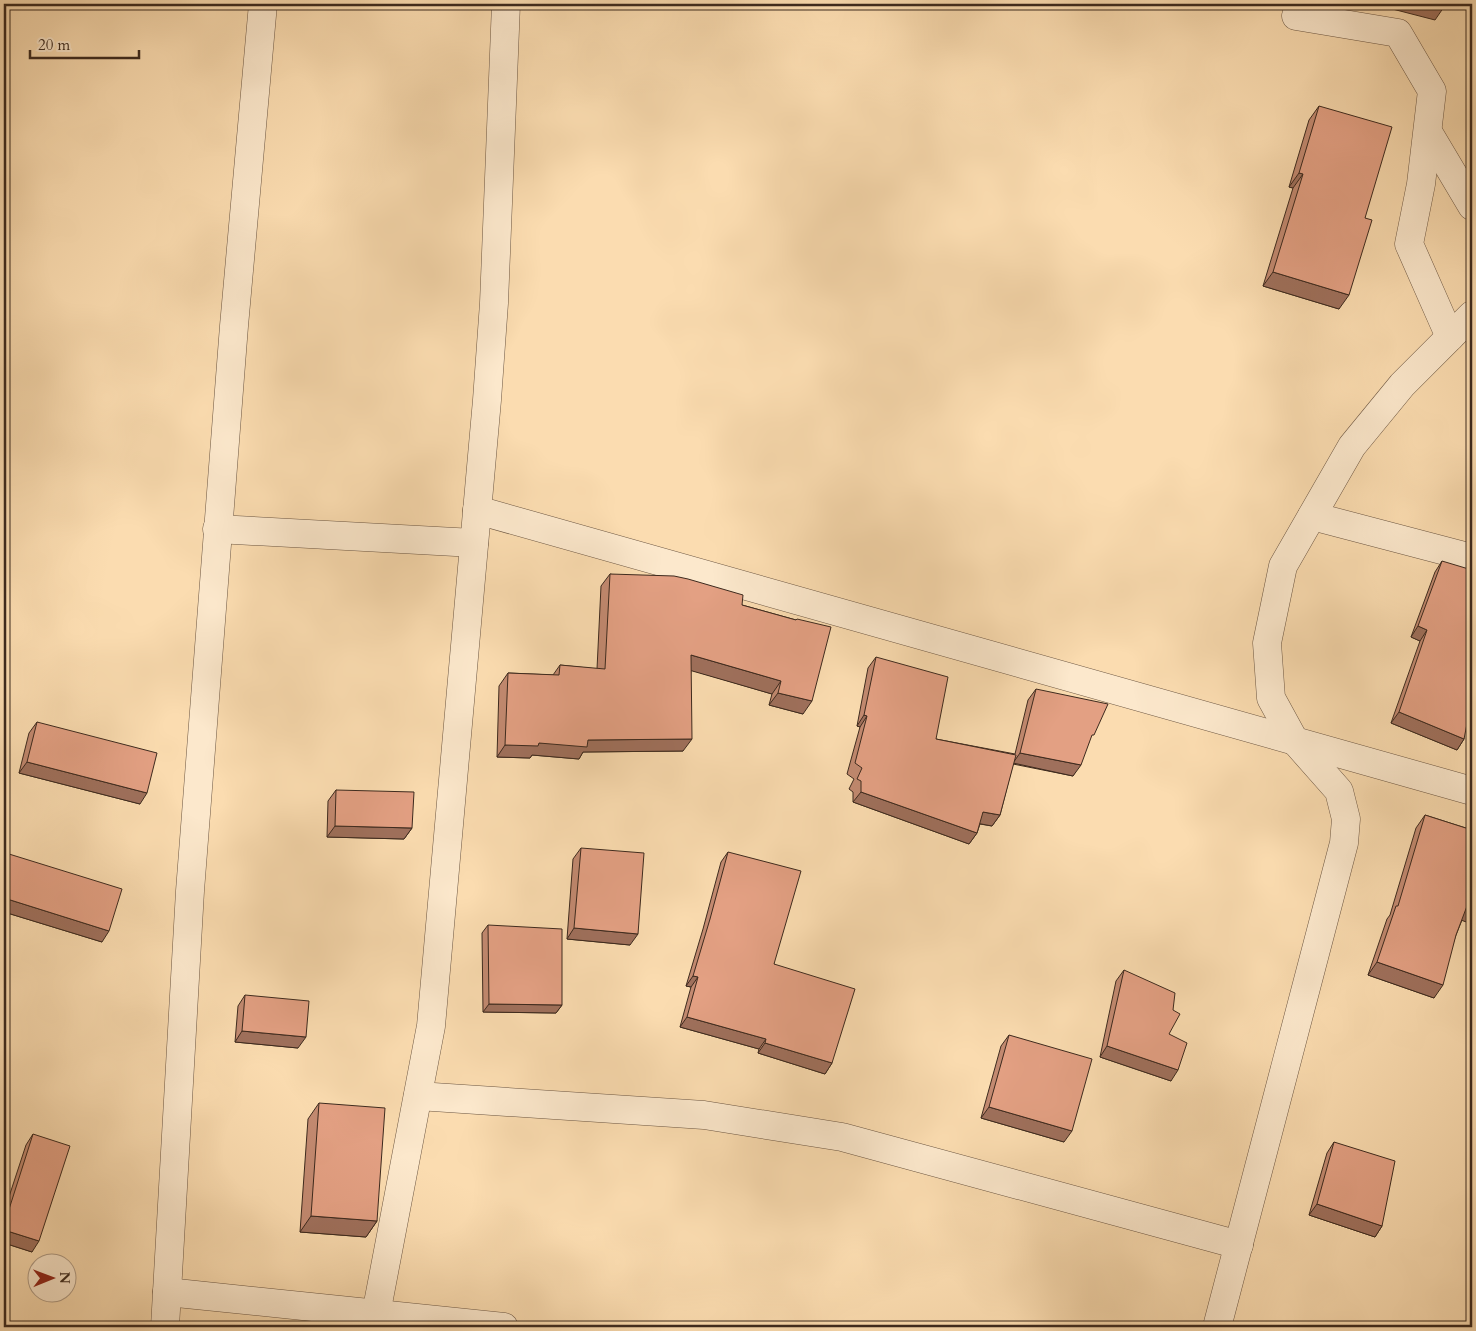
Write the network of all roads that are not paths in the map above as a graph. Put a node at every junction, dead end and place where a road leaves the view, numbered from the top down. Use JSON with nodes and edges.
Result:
{"nodes":[{"id":1,"x":263,"y":4,"type":"edge"},
{"id":2,"x":506,"y":4,"type":"edge"},
{"id":3,"x":1300,"y":4,"type":"edge"},
{"id":4,"x":1428,"y":132,"type":"junction"},
{"id":5,"x":1472,"y":206,"type":"edge"},
{"id":6,"x":1472,"y":315,"type":"edge"},
{"id":7,"x":1450,"y":338,"type":"junction"},
{"id":8,"x":477,"y":510,"type":"junction"},
{"id":9,"x":1312,"y":516,"type":"junction"},
{"id":10,"x":217,"y":529,"type":"junction"},
{"id":11,"x":474,"y":543,"type":"junction"},
{"id":12,"x":1472,"y":558,"type":"edge"},
{"id":13,"x":1294,"y":740,"type":"junction"},
{"id":14,"x":1472,"y":791,"type":"edge"},
{"id":15,"x":418,"y":1096,"type":"junction"},
{"id":16,"x":1239,"y":1245,"type":"junction"},
{"id":17,"x":167,"y":1292,"type":"junction"},
{"id":18,"x":376,"y":1314,"type":"junction"},
{"id":19,"x":165,"y":1327,"type":"edge"},
{"id":20,"x":504,"y":1327,"type":"edge"},
{"id":21,"x":1217,"y":1327,"type":"edge"}],
"edges":[{"from":1,"to":10,"type":"street"},
{"from":2,"to":8,"type":"street"},
{"from":3,"to":4,"type":"street"},
{"from":4,"to":5,"type":"street"},
{"from":4,"to":7,"type":"street"},
{"from":6,"to":7,"type":"street"},
{"from":7,"to":9,"type":"street"},
{"from":8,"to":11,"type":"street"},
{"from":8,"to":13,"type":"street"},
{"from":9,"to":12,"type":"street"},
{"from":9,"to":13,"type":"street"},
{"from":10,"to":11,"type":"street"},
{"from":10,"to":17,"type":"street"},
{"from":11,"to":15,"type":"street"},
{"from":13,"to":14,"type":"street"},
{"from":13,"to":16,"type":"street"},
{"from":15,"to":16,"type":"street"},
{"from":15,"to":18,"type":"street"},
{"from":16,"to":21,"type":"street"},
{"from":17,"to":18,"type":"street"},
{"from":17,"to":19,"type":"street"},
{"from":18,"to":20,"type":"street"}]}
